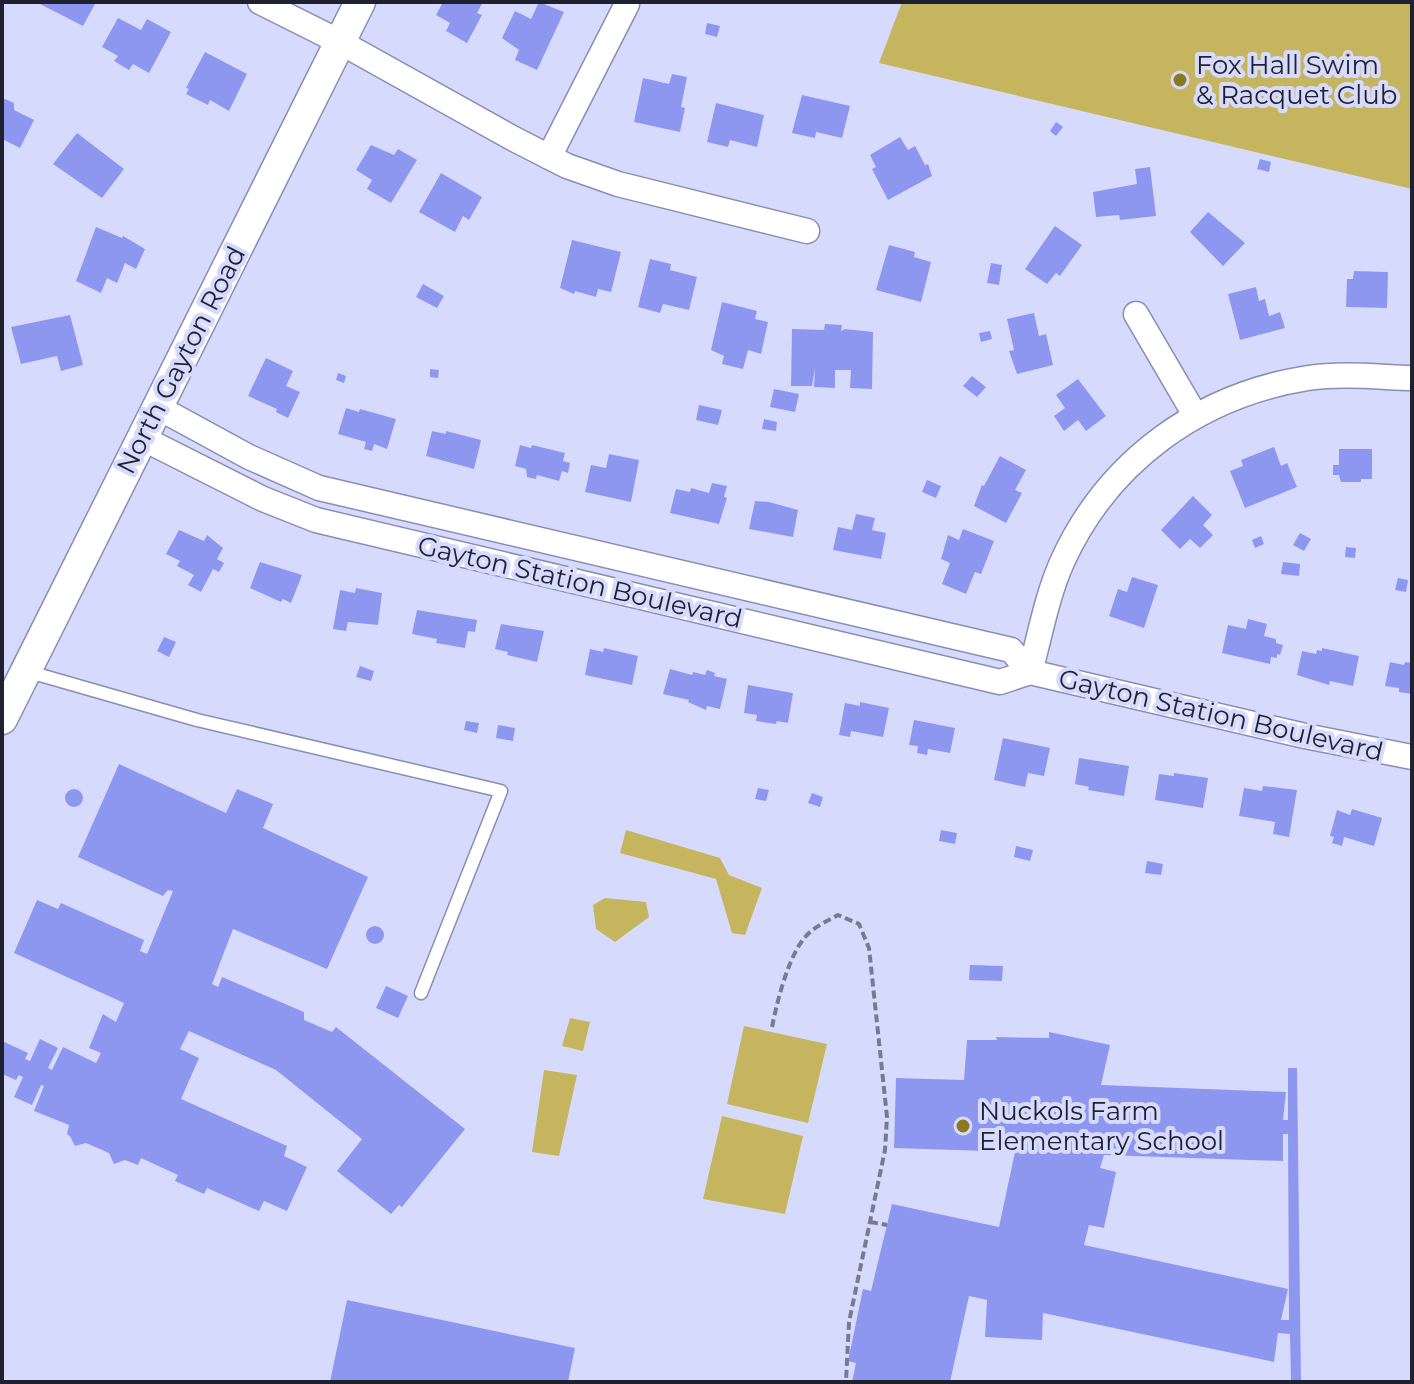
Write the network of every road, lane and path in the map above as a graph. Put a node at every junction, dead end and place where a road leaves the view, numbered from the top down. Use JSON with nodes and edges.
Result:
{"nodes":[{"id":1,"x":260,"y":2,"type":"edge"},
{"id":2,"x":360,"y":2,"type":"edge"},
{"id":3,"x":627,"y":4,"type":"dead end"},
{"id":4,"x":340,"y":42,"type":"junction"},
{"id":5,"x":549,"y":157,"type":"junction"},
{"id":6,"x":807,"y":231,"type":"dead end"},
{"id":7,"x":1136,"y":314,"type":"dead end"},
{"id":8,"x":1412,"y":378,"type":"edge"},
{"id":9,"x":159,"y":408,"type":"junction"},
{"id":10,"x":1195,"y":415,"type":"junction"},
{"id":11,"x":142,"y":438,"type":"junction"},
{"id":12,"x":26,"y":671,"type":"junction"},
{"id":13,"x":1030,"y":672,"type":"junction"},
{"id":14,"x":2,"y":719,"type":"edge"},
{"id":15,"x":1412,"y":757,"type":"edge"},
{"id":16,"x":421,"y":993,"type":"dead end"},
{"id":17,"x":772,"y":1027,"type":"dead end"},
{"id":18,"x":870,"y":1222,"type":"junction"},
{"id":19,"x":887,"y":1225,"type":"dead end"},
{"id":20,"x":846,"y":1381,"type":"edge"}],
"edges":[{"from":1,"to":4,"type":"street"},
{"from":2,"to":4,"type":"street","name":"North Gayton Road"},
{"from":3,"to":5,"type":"street"},
{"from":4,"to":5,"type":"street"},
{"from":4,"to":9,"type":"street","name":"North Gayton Road"},
{"from":5,"to":6,"type":"street"},
{"from":7,"to":10,"type":"street"},
{"from":8,"to":10,"type":"street"},
{"from":9,"to":11,"type":"street","name":"North Gayton Road"},
{"from":9,"to":13,"type":"street","name":"Gayton Station Boulevard"},
{"from":10,"to":13,"type":"street"},
{"from":11,"to":12,"type":"street","name":"North Gayton Road"},
{"from":11,"to":13,"type":"street","name":"Gayton Station Boulevard"},
{"from":12,"to":14,"type":"street","name":"North Gayton Road"},
{"from":12,"to":16,"type":"lane"},
{"from":13,"to":15,"type":"street","name":"Gayton Station Boulevard"},
{"from":17,"to":18,"type":"path"},
{"from":18,"to":19,"type":"path"},
{"from":18,"to":20,"type":"path"}]}
